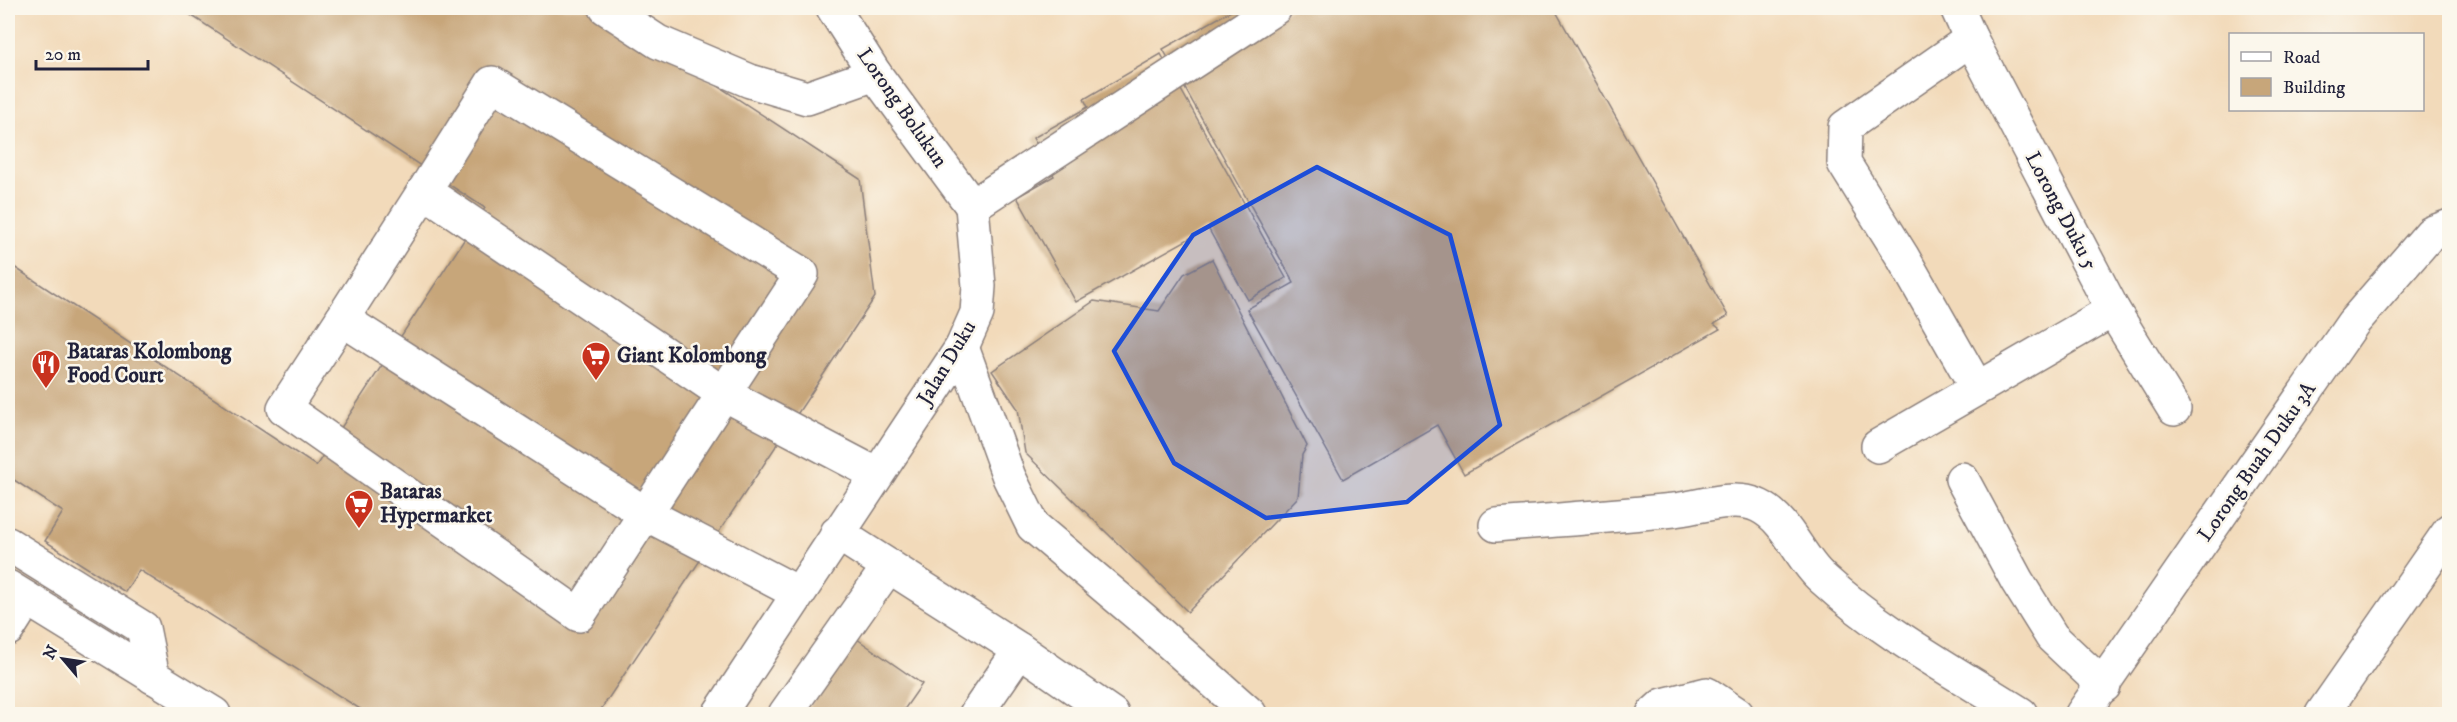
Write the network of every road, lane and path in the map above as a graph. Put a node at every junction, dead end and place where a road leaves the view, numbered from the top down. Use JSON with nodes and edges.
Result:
{"nodes":[{"id":1,"x":606,"y":8,"type":"edge"},
{"id":2,"x":833,"y":8,"type":"edge"},
{"id":3,"x":1275,"y":8,"type":"edge"},
{"id":4,"x":1957,"y":8,"type":"edge"},
{"id":5,"x":1971,"y":39,"type":"junction"},
{"id":6,"x":875,"y":74,"type":"junction"},
{"id":7,"x":424,"y":191,"type":"junction"},
{"id":8,"x":972,"y":206,"type":"junction"},
{"id":9,"x":2450,"y":226,"type":"edge"},
{"id":10,"x":2113,"y":310,"type":"junction"},
{"id":11,"x":342,"y":319,"type":"junction"},
{"id":12,"x":962,"y":347,"type":"junction"},
{"id":13,"x":1977,"y":388,"type":"junction"},
{"id":14,"x":724,"y":394,"type":"junction"},
{"id":15,"x":2174,"y":409,"type":"dead end"},
{"id":16,"x":1878,"y":446,"type":"dead end"},
{"id":17,"x":876,"y":474,"type":"junction"},
{"id":18,"x":1962,"y":479,"type":"dead end"},
{"id":19,"x":646,"y":514,"type":"junction"},
{"id":20,"x":1496,"y":525,"type":"dead end"},
{"id":21,"x":2450,"y":530,"type":"edge"},
{"id":22,"x":837,"y":533,"type":"junction"},
{"id":23,"x":8,"y":544,"type":"edge"},
{"id":24,"x":889,"y":566,"type":"junction"},
{"id":25,"x":17,"y":593,"type":"edge"},
{"id":26,"x":798,"y":593,"type":"junction"},
{"id":27,"x":8,"y":629,"type":"edge"},
{"id":28,"x":1020,"y":650,"type":"junction"},
{"id":29,"x":153,"y":677,"type":"junction"},
{"id":30,"x":2104,"y":686,"type":"junction"},
{"id":31,"x":214,"y":714,"type":"edge"},
{"id":32,"x":719,"y":714,"type":"edge"},
{"id":33,"x":785,"y":714,"type":"edge"},
{"id":34,"x":976,"y":714,"type":"edge"},
{"id":35,"x":1112,"y":714,"type":"edge"},
{"id":36,"x":1250,"y":714,"type":"edge"},
{"id":37,"x":1653,"y":714,"type":"edge"},
{"id":38,"x":1737,"y":714,"type":"edge"},
{"id":39,"x":2021,"y":714,"type":"edge"},
{"id":40,"x":2082,"y":714,"type":"edge"},
{"id":41,"x":2322,"y":714,"type":"edge"}],
"edges":[{"from":1,"to":6,"type":"street"},
{"from":2,"to":6,"type":"street","name":"Lorong Bolukun"},
{"from":3,"to":8,"type":"street"},
{"from":4,"to":5,"type":"street","name":"Lorong Duku 5"},
{"from":5,"to":10,"type":"street","name":"Lorong Duku 5"},
{"from":5,"to":13,"type":"street"},
{"from":6,"to":8,"type":"street","name":"Lorong Bolukun"},
{"from":7,"to":11,"type":"street"},
{"from":7,"to":14,"type":"street"},
{"from":7,"to":14,"type":"street"},
{"from":8,"to":12,"type":"street","name":"Jalan Duku"},
{"from":9,"to":30,"type":"street","name":"Lorong Buah Duku 3A"},
{"from":10,"to":13,"type":"street"},
{"from":10,"to":15,"type":"street","name":"Lorong Duku 5"},
{"from":11,"to":19,"type":"street"},
{"from":11,"to":19,"type":"street"},
{"from":12,"to":17,"type":"street","name":"Jalan Duku"},
{"from":12,"to":36,"type":"street"},
{"from":13,"to":16,"type":"street"},
{"from":14,"to":17,"type":"street"},
{"from":14,"to":19,"type":"street"},
{"from":17,"to":22,"type":"street","name":"Jalan Duku"},
{"from":18,"to":30,"type":"street"},
{"from":19,"to":26,"type":"street"},
{"from":20,"to":39,"type":"street"},
{"from":21,"to":41,"type":"street"},
{"from":22,"to":24,"type":"street"},
{"from":22,"to":26,"type":"street","name":"Jalan Duku"},
{"from":23,"to":29,"type":"street"},
{"from":24,"to":28,"type":"street"},
{"from":24,"to":33,"type":"street"},
{"from":25,"to":27,"type":"street"},
{"from":25,"to":29,"type":"street"},
{"from":26,"to":32,"type":"street","name":"Jalan Duku"},
{"from":28,"to":34,"type":"street"},
{"from":28,"to":35,"type":"street"},
{"from":29,"to":31,"type":"street"},
{"from":30,"to":40,"type":"street","name":"Lorong Buah Duku 3A"},
{"from":37,"to":38,"type":"street"}]}
